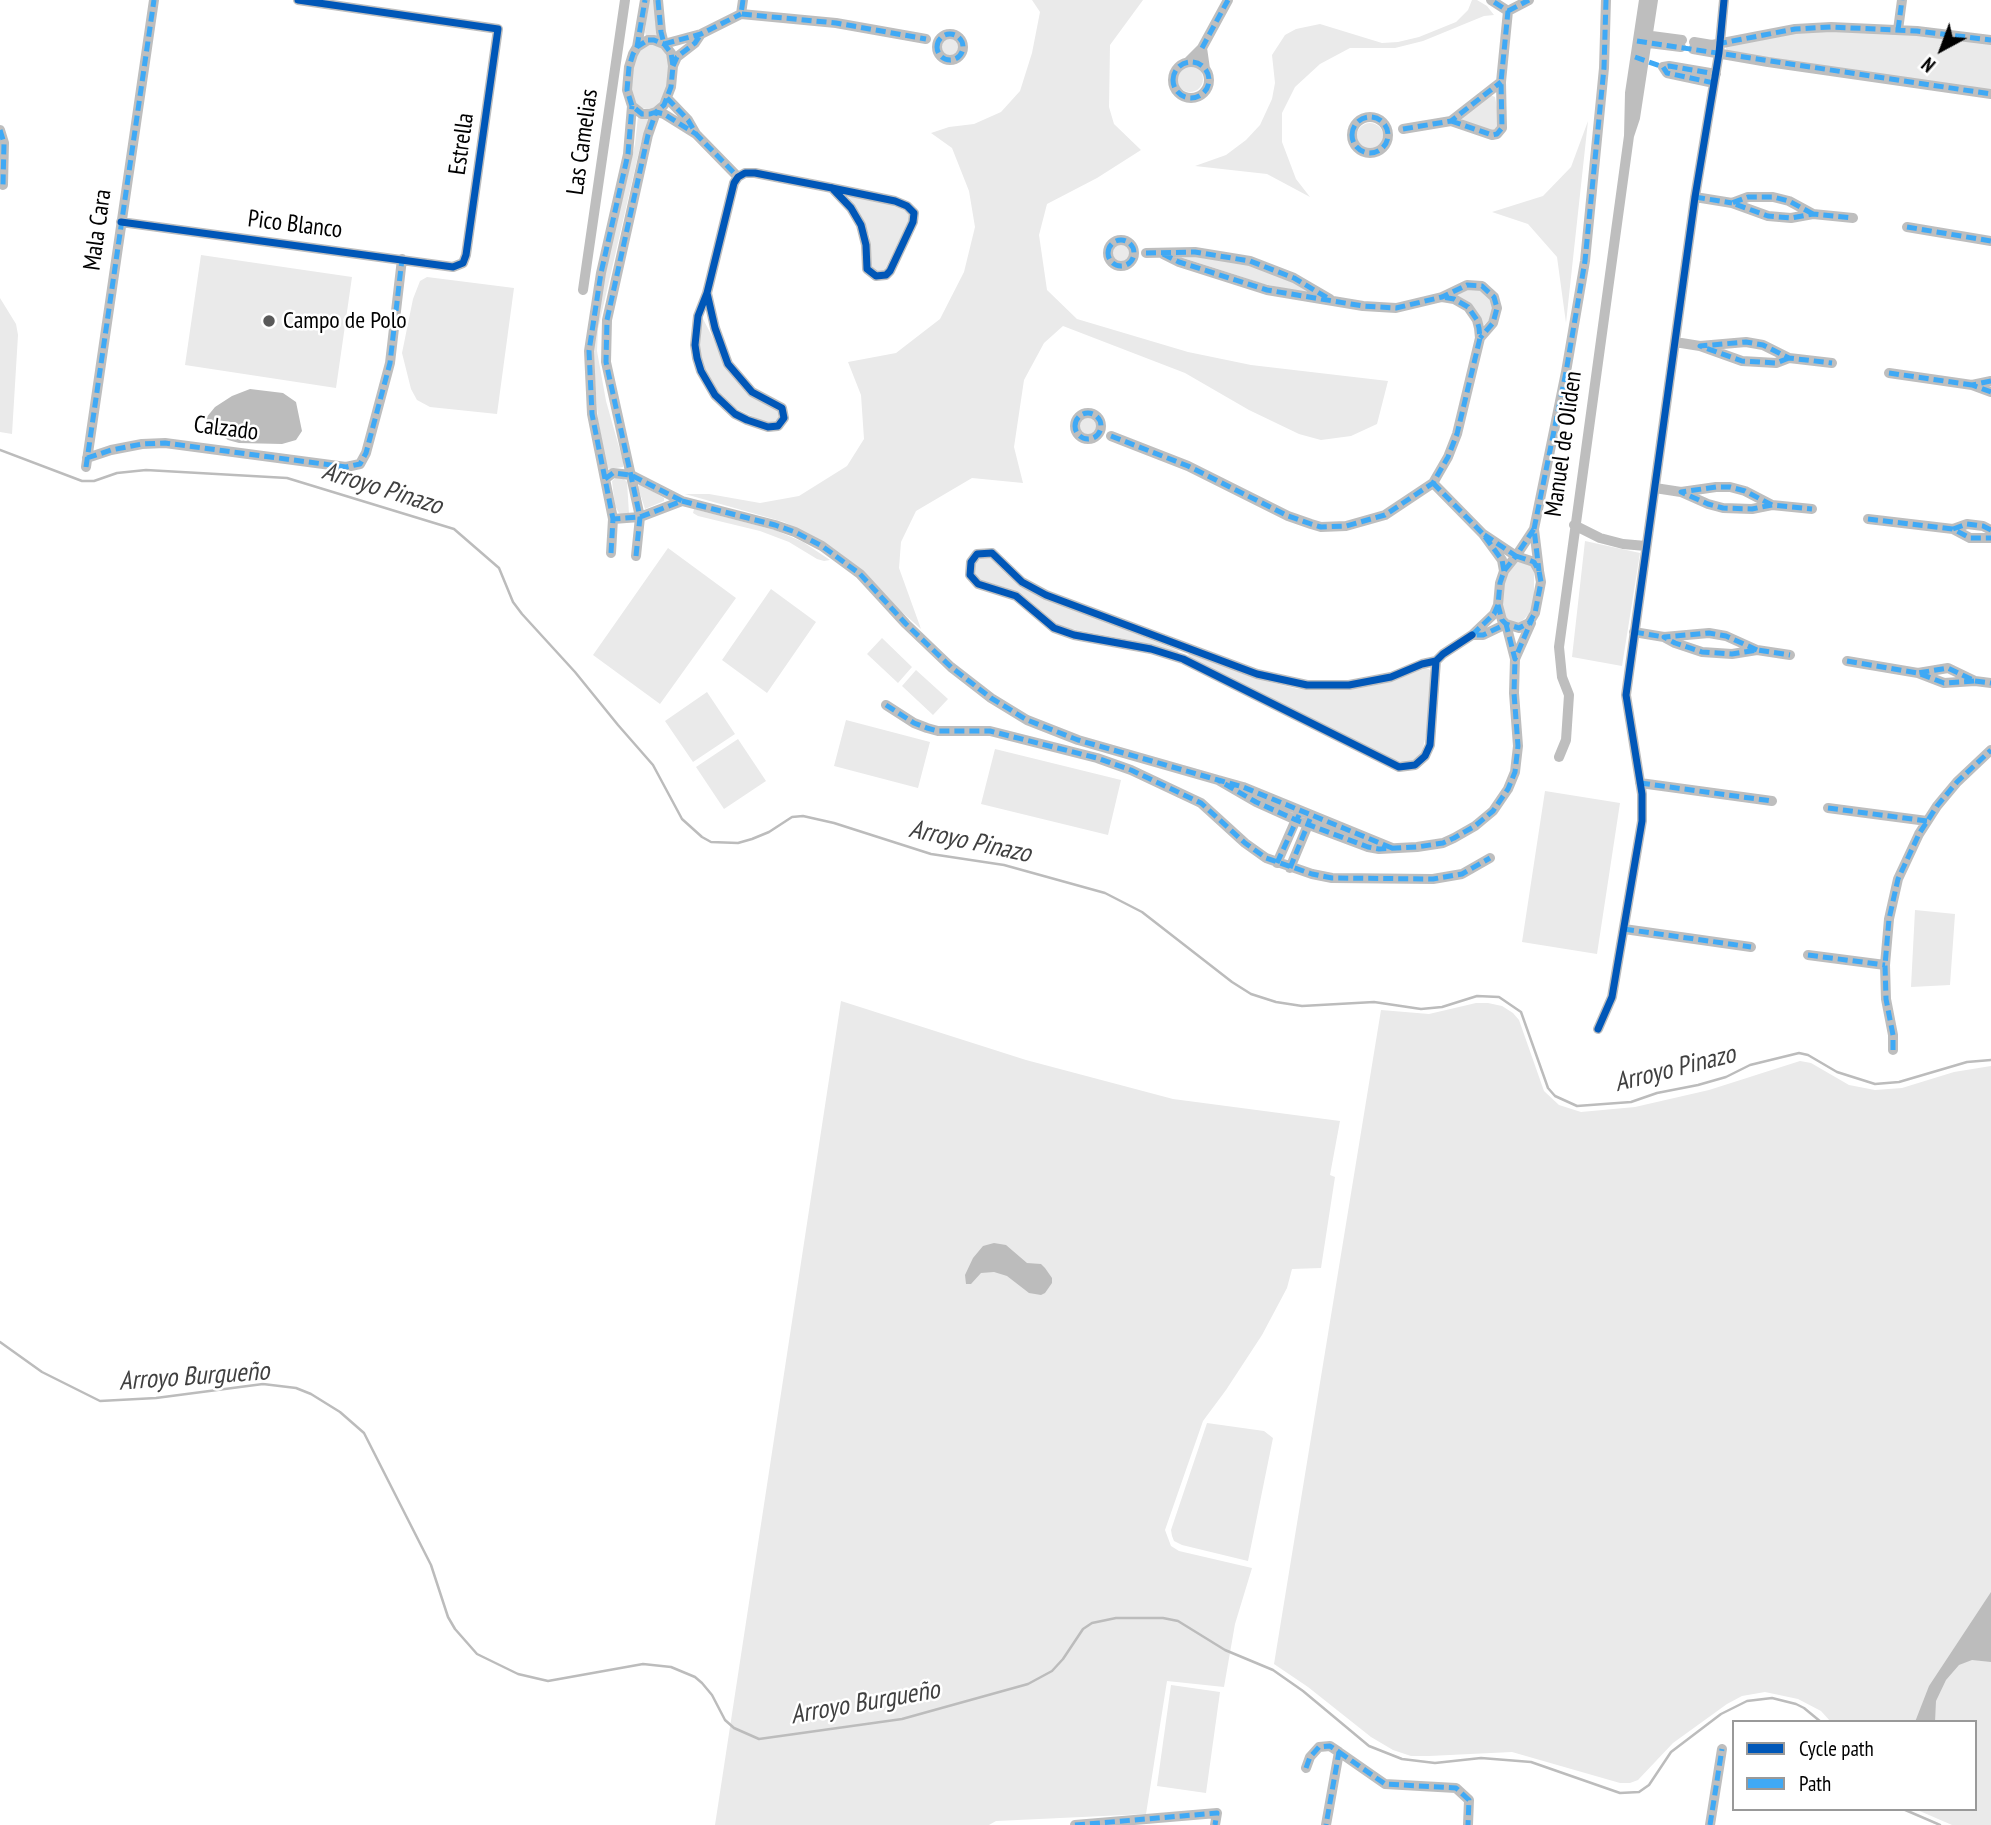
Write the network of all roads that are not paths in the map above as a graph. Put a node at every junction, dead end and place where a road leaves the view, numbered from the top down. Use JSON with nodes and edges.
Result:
{"nodes":[{"id":1,"x":154,"y":0,"type":"edge"},
{"id":2,"x":298,"y":0,"type":"edge"},
{"id":3,"x":625,"y":0,"type":"edge"},
{"id":4,"x":645,"y":0,"type":"edge"},
{"id":5,"x":658,"y":0,"type":"edge"},
{"id":6,"x":743,"y":0,"type":"edge"},
{"id":7,"x":1228,"y":0,"type":"edge"},
{"id":8,"x":1491,"y":0,"type":"edge"},
{"id":9,"x":1529,"y":0,"type":"edge"},
{"id":10,"x":1644,"y":0,"type":"edge"},
{"id":11,"x":1653,"y":0,"type":"edge"},
{"id":12,"x":1724,"y":0,"type":"edge"},
{"id":13,"x":1902,"y":0,"type":"edge"},
{"id":14,"x":1607,"y":3,"type":"edge"},
{"id":15,"x":1508,"y":12,"type":"junction"},
{"id":16,"x":741,"y":14,"type":"junction"},
{"id":17,"x":1898,"y":30,"type":"junction"},
{"id":18,"x":701,"y":34,"type":"junction"},
{"id":19,"x":941,"y":36,"type":"junction"},
{"id":20,"x":926,"y":39,"type":"junction"},
{"id":21,"x":1643,"y":39,"type":"junction"},
{"id":22,"x":1991,"y":40,"type":"edge"},
{"id":23,"x":664,"y":44,"type":"junction"},
{"id":24,"x":1682,"y":44,"type":"dead end"},
{"id":25,"x":1693,"y":45,"type":"dead end"},
{"id":26,"x":637,"y":47,"type":"junction"},
{"id":27,"x":1202,"y":48,"type":"junction"},
{"id":28,"x":1720,"y":48,"type":"junction"},
{"id":29,"x":937,"y":50,"type":"junction"},
{"id":30,"x":1640,"y":59,"type":"junction"},
{"id":31,"x":1187,"y":62,"type":"junction"},
{"id":32,"x":673,"y":66,"type":"junction"},
{"id":33,"x":1205,"y":69,"type":"junction"},
{"id":34,"x":1715,"y":78,"type":"junction"},
{"id":35,"x":1501,"y":82,"type":"junction"},
{"id":36,"x":1991,"y":93,"type":"edge"},
{"id":37,"x":667,"y":98,"type":"junction"},
{"id":38,"x":632,"y":106,"type":"junction"},
{"id":39,"x":656,"y":112,"type":"junction"},
{"id":40,"x":1451,"y":121,"type":"junction"},
{"id":41,"x":1383,"y":124,"type":"junction"},
{"id":42,"x":1403,"y":129,"type":"junction"},
{"id":43,"x":0,"y":130,"type":"edge"},
{"id":44,"x":696,"y":134,"type":"junction"},
{"id":45,"x":1387,"y":142,"type":"junction"},
{"id":46,"x":738,"y":177,"type":"junction"},
{"id":47,"x":3,"y":185,"type":"dead end"},
{"id":48,"x":832,"y":188,"type":"junction"},
{"id":49,"x":1695,"y":197,"type":"junction"},
{"id":50,"x":1732,"y":203,"type":"junction"},
{"id":51,"x":1813,"y":214,"type":"junction"},
{"id":52,"x":1853,"y":218,"type":"dead end"},
{"id":53,"x":121,"y":222,"type":"junction"},
{"id":54,"x":1907,"y":227,"type":"dead end"},
{"id":55,"x":1989,"y":239,"type":"edge"},
{"id":56,"x":1132,"y":246,"type":"junction"},
{"id":57,"x":1146,"y":253,"type":"junction"},
{"id":58,"x":1163,"y":254,"type":"junction"},
{"id":59,"x":402,"y":258,"type":"junction"},
{"id":60,"x":1132,"y":260,"type":"junction"},
{"id":61,"x":463,"y":263,"type":"joint"},
{"id":62,"x":583,"y":290,"type":"dead end"},
{"id":63,"x":707,"y":293,"type":"junction"},
{"id":64,"x":1443,"y":297,"type":"junction"},
{"id":65,"x":1334,"y":301,"type":"junction"},
{"id":66,"x":1480,"y":338,"type":"junction"},
{"id":67,"x":1675,"y":342,"type":"junction"},
{"id":68,"x":1700,"y":346,"type":"junction"},
{"id":69,"x":1789,"y":358,"type":"junction"},
{"id":70,"x":1832,"y":363,"type":"dead end"},
{"id":71,"x":1889,"y":373,"type":"dead end"},
{"id":72,"x":1991,"y":381,"type":"edge"},
{"id":73,"x":1972,"y":385,"type":"junction"},
{"id":74,"x":1991,"y":392,"type":"edge"},
{"id":75,"x":1101,"y":424,"type":"junction"},
{"id":76,"x":1111,"y":436,"type":"junction"},
{"id":77,"x":1095,"y":437,"type":"junction"},
{"id":78,"x":86,"y":462,"type":"joint"},
{"id":79,"x":631,"y":475,"type":"junction"},
{"id":80,"x":605,"y":479,"type":"junction"},
{"id":81,"x":1433,"y":483,"type":"junction"},
{"id":82,"x":1655,"y":488,"type":"junction"},
{"id":83,"x":1681,"y":492,"type":"junction"},
{"id":84,"x":682,"y":500,"type":"junction"},
{"id":85,"x":1772,"y":505,"type":"junction"},
{"id":86,"x":1812,"y":509,"type":"dead end"},
{"id":87,"x":640,"y":517,"type":"junction"},
{"id":88,"x":613,"y":519,"type":"junction"},
{"id":89,"x":1868,"y":519,"type":"dead end"},
{"id":90,"x":1574,"y":525,"type":"junction"},
{"id":91,"x":1534,"y":529,"type":"junction"},
{"id":92,"x":1952,"y":529,"type":"junction"},
{"id":93,"x":1991,"y":530,"type":"edge"},
{"id":94,"x":1483,"y":534,"type":"junction"},
{"id":95,"x":1991,"y":538,"type":"edge"},
{"id":96,"x":1646,"y":546,"type":"junction"},
{"id":97,"x":611,"y":553,"type":"dead end"},
{"id":98,"x":636,"y":556,"type":"dead end"},
{"id":99,"x":1516,"y":556,"type":"junction"},
{"id":100,"x":1504,"y":570,"type":"junction"},
{"id":101,"x":1539,"y":570,"type":"junction"},
{"id":102,"x":1498,"y":605,"type":"junction"},
{"id":103,"x":1532,"y":619,"type":"junction"},
{"id":104,"x":1506,"y":624,"type":"junction"},
{"id":105,"x":1634,"y":632,"type":"junction"},
{"id":106,"x":1472,"y":635,"type":"junction"},
{"id":107,"x":1664,"y":636,"type":"junction"},
{"id":108,"x":1188,"y":647,"type":"junction"},
{"id":109,"x":1758,"y":650,"type":"junction"},
{"id":110,"x":1790,"y":655,"type":"dead end"},
{"id":111,"x":1183,"y":659,"type":"junction"},
{"id":112,"x":1516,"y":659,"type":"junction"},
{"id":113,"x":1436,"y":661,"type":"junction"},
{"id":114,"x":1847,"y":661,"type":"dead end"},
{"id":115,"x":1991,"y":683,"type":"edge"},
{"id":116,"x":886,"y":705,"type":"dead end"},
{"id":117,"x":1991,"y":750,"type":"edge"},
{"id":118,"x":1559,"y":757,"type":"dead end"},
{"id":119,"x":1640,"y":783,"type":"junction"},
{"id":120,"x":1772,"y":802,"type":"dead end"},
{"id":121,"x":1828,"y":808,"type":"dead end"},
{"id":122,"x":1298,"y":816,"type":"junction"},
{"id":123,"x":1310,"y":821,"type":"junction"},
{"id":124,"x":1927,"y":821,"type":"junction"},
{"id":125,"x":1490,"y":858,"type":"dead end"},
{"id":126,"x":1277,"y":863,"type":"junction"},
{"id":127,"x":1290,"y":868,"type":"junction"},
{"id":128,"x":1624,"y":929,"type":"junction"},
{"id":129,"x":1751,"y":947,"type":"dead end"},
{"id":130,"x":1808,"y":955,"type":"dead end"},
{"id":131,"x":1885,"y":965,"type":"junction"},
{"id":132,"x":1598,"y":1028,"type":"dead end"},
{"id":133,"x":1893,"y":1050,"type":"dead end"},
{"id":134,"x":1722,"y":1749,"type":"dead end"},
{"id":135,"x":1339,"y":1752,"type":"junction"},
{"id":136,"x":1306,"y":1768,"type":"dead end"},
{"id":137,"x":1130,"y":1823,"type":"edge"},
{"id":138,"x":1074,"y":1825,"type":"edge"},
{"id":139,"x":1215,"y":1825,"type":"edge"},
{"id":140,"x":1326,"y":1825,"type":"edge"},
{"id":141,"x":1468,"y":1825,"type":"edge"},
{"id":142,"x":1710,"y":1825,"type":"edge"}],
"edges":[{"from":1,"to":53,"type":"street","name":"Mala Cara"},
{"from":2,"to":61,"type":"street","name":"Estrella"},
{"from":3,"to":62,"type":"street","name":"Las Camelias"},
{"from":4,"to":26,"type":"street"},
{"from":5,"to":23,"type":"street"},
{"from":6,"to":16,"type":"street"},
{"from":7,"to":27,"type":"street"},
{"from":8,"to":15,"type":"street"},
{"from":9,"to":15,"type":"street"},
{"from":10,"to":21,"type":"street","name":"Manuel de Oliden"},
{"from":11,"to":21,"type":"street","name":"Manuel de Oliden"},
{"from":12,"to":28,"type":"street"},
{"from":13,"to":17,"type":"street"},
{"from":14,"to":91,"type":"street"},
{"from":15,"to":35,"type":"street"},
{"from":16,"to":18,"type":"street"},
{"from":16,"to":20,"type":"street"},
{"from":17,"to":22,"type":"street"},
{"from":17,"to":28,"type":"street"},
{"from":18,"to":23,"type":"street"},
{"from":18,"to":32,"type":"street"},
{"from":19,"to":20,"type":"street"},
{"from":19,"to":29,"type":"street"},
{"from":19,"to":29,"type":"street"},
{"from":20,"to":29,"type":"street"},
{"from":21,"to":24,"type":"street"},
{"from":21,"to":30,"type":"street","name":"Manuel de Oliden"},
{"from":23,"to":26,"type":"street"},
{"from":23,"to":32,"type":"street"},
{"from":25,"to":28,"type":"street"},
{"from":26,"to":38,"type":"street"},
{"from":27,"to":31,"type":"street"},
{"from":27,"to":33,"type":"street"},
{"from":28,"to":34,"type":"street"},
{"from":28,"to":36,"type":"street"},
{"from":30,"to":34,"type":"street"},
{"from":30,"to":90,"type":"street","name":"Manuel de Oliden"},
{"from":31,"to":33,"type":"street"},
{"from":31,"to":33,"type":"street"},
{"from":32,"to":37,"type":"street"},
{"from":34,"to":49,"type":"street"},
{"from":35,"to":40,"type":"street"},
{"from":35,"to":40,"type":"street"},
{"from":37,"to":39,"type":"street"},
{"from":37,"to":44,"type":"street"},
{"from":38,"to":39,"type":"street"},
{"from":38,"to":80,"type":"street"},
{"from":39,"to":44,"type":"street"},
{"from":39,"to":79,"type":"street"},
{"from":40,"to":42,"type":"street"},
{"from":41,"to":42,"type":"street"},
{"from":41,"to":45,"type":"street"},
{"from":41,"to":45,"type":"street"},
{"from":42,"to":45,"type":"street"},
{"from":43,"to":47,"type":"street"},
{"from":44,"to":46,"type":"street"},
{"from":46,"to":48,"type":"street"},
{"from":46,"to":63,"type":"street"},
{"from":48,"to":48,"type":"street"},
{"from":49,"to":50,"type":"street"},
{"from":49,"to":67,"type":"street"},
{"from":50,"to":51,"type":"street"},
{"from":50,"to":51,"type":"street"},
{"from":51,"to":52,"type":"street"},
{"from":53,"to":59,"type":"street","name":"Pico Blanco"},
{"from":53,"to":78,"type":"street","name":"Mala Cara"},
{"from":54,"to":55,"type":"street"},
{"from":56,"to":57,"type":"street"},
{"from":56,"to":60,"type":"street"},
{"from":56,"to":60,"type":"street"},
{"from":57,"to":58,"type":"street"},
{"from":57,"to":60,"type":"street"},
{"from":58,"to":65,"type":"street"},
{"from":58,"to":65,"type":"street"},
{"from":59,"to":61,"type":"street","name":"Pico Blanco"},
{"from":59,"to":78,"type":"street","name":"Calzado"},
{"from":63,"to":63,"type":"street"},
{"from":64,"to":65,"type":"street"},
{"from":64,"to":66,"type":"street"},
{"from":64,"to":66,"type":"street"},
{"from":66,"to":81,"type":"street"},
{"from":67,"to":68,"type":"street"},
{"from":67,"to":82,"type":"street"},
{"from":68,"to":69,"type":"street"},
{"from":68,"to":69,"type":"street"},
{"from":69,"to":70,"type":"street"},
{"from":71,"to":73,"type":"street"},
{"from":72,"to":73,"type":"street"},
{"from":73,"to":74,"type":"street"},
{"from":75,"to":76,"type":"street"},
{"from":75,"to":77,"type":"street"},
{"from":75,"to":77,"type":"street"},
{"from":76,"to":77,"type":"street"},
{"from":76,"to":81,"type":"street"},
{"from":79,"to":80,"type":"street"},
{"from":79,"to":84,"type":"street"},
{"from":79,"to":87,"type":"street"},
{"from":80,"to":88,"type":"street"},
{"from":81,"to":94,"type":"street"},
{"from":82,"to":83,"type":"street"},
{"from":82,"to":96,"type":"street"},
{"from":83,"to":85,"type":"street"},
{"from":83,"to":85,"type":"street"},
{"from":84,"to":87,"type":"street"},
{"from":84,"to":122,"type":"street"},
{"from":85,"to":86,"type":"street"},
{"from":87,"to":88,"type":"street"},
{"from":87,"to":98,"type":"street"},
{"from":88,"to":97,"type":"street"},
{"from":89,"to":92,"type":"street"},
{"from":90,"to":96,"type":"street"},
{"from":90,"to":118,"type":"street","name":"Manuel de Oliden"},
{"from":91,"to":99,"type":"street"},
{"from":91,"to":101,"type":"street"},
{"from":92,"to":93,"type":"street"},
{"from":92,"to":95,"type":"street"},
{"from":94,"to":99,"type":"street"},
{"from":94,"to":100,"type":"street"},
{"from":96,"to":105,"type":"street"},
{"from":99,"to":100,"type":"street"},
{"from":99,"to":101,"type":"street"},
{"from":100,"to":102,"type":"street"},
{"from":101,"to":103,"type":"street"},
{"from":102,"to":104,"type":"street"},
{"from":102,"to":106,"type":"street"},
{"from":103,"to":104,"type":"street"},
{"from":103,"to":112,"type":"street"},
{"from":104,"to":106,"type":"street"},
{"from":104,"to":112,"type":"street"},
{"from":105,"to":107,"type":"street"},
{"from":105,"to":119,"type":"street"},
{"from":106,"to":113,"type":"street"},
{"from":107,"to":109,"type":"street"},
{"from":107,"to":109,"type":"street"},
{"from":108,"to":111,"type":"street"},
{"from":108,"to":111,"type":"street"},
{"from":108,"to":113,"type":"street"},
{"from":109,"to":110,"type":"street"},
{"from":111,"to":113,"type":"street"},
{"from":112,"to":123,"type":"street"},
{"from":114,"to":115,"type":"street"},
{"from":116,"to":126,"type":"street"},
{"from":117,"to":124,"type":"street"},
{"from":119,"to":120,"type":"street"},
{"from":119,"to":128,"type":"street"},
{"from":121,"to":124,"type":"street"},
{"from":122,"to":123,"type":"street"},
{"from":122,"to":126,"type":"street"},
{"from":123,"to":127,"type":"street"},
{"from":124,"to":131,"type":"street"},
{"from":125,"to":127,"type":"street"},
{"from":126,"to":127,"type":"street"},
{"from":128,"to":129,"type":"street"},
{"from":128,"to":132,"type":"street"},
{"from":130,"to":131,"type":"street"},
{"from":131,"to":133,"type":"street"},
{"from":134,"to":142,"type":"street"},
{"from":135,"to":136,"type":"street"},
{"from":135,"to":140,"type":"street"},
{"from":135,"to":141,"type":"street"},
{"from":137,"to":138,"type":"street"},
{"from":137,"to":139,"type":"street"}]}
